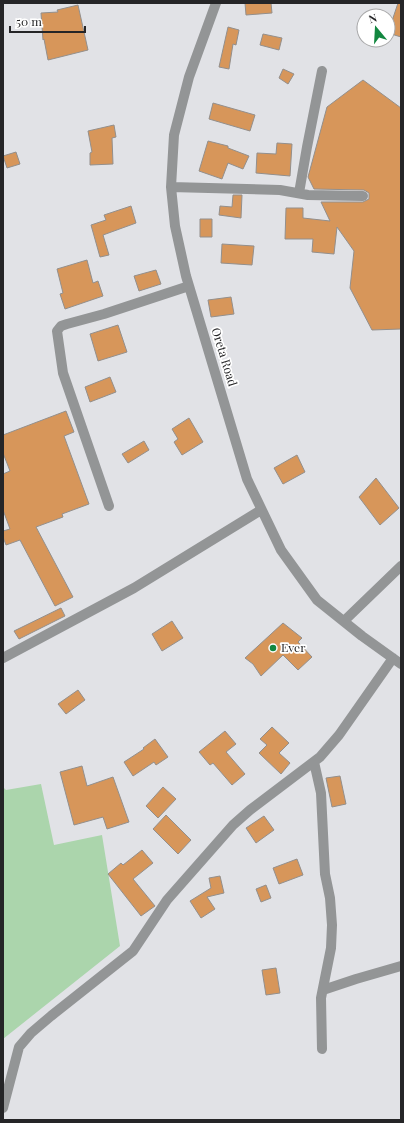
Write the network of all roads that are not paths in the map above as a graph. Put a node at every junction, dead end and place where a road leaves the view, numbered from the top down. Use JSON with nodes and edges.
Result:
{"nodes":[{"id":1,"x":216,"y":3,"type":"edge"},
{"id":2,"x":322,"y":71,"type":"dead end"},
{"id":3,"x":171,"y":187,"type":"junction"},
{"id":4,"x":299,"y":193,"type":"junction"},
{"id":5,"x":363,"y":196,"type":"dead end"},
{"id":6,"x":189,"y":286,"type":"junction"},
{"id":7,"x":109,"y":506,"type":"dead end"},
{"id":8,"x":262,"y":510,"type":"junction"},
{"id":9,"x":401,"y":566,"type":"edge"},
{"id":10,"x":344,"y":621,"type":"junction"},
{"id":11,"x":3,"y":658,"type":"edge"},
{"id":12,"x":397,"y":661,"type":"edge"},
{"id":13,"x":314,"y":762,"type":"junction"},
{"id":14,"x":401,"y":966,"type":"edge"},
{"id":15,"x":323,"y":990,"type":"junction"},
{"id":16,"x":322,"y":1048,"type":"dead end"},
{"id":17,"x":3,"y":1108,"type":"edge"}],
"edges":[{"from":1,"to":3,"type":"street","name":"Oreta Road"},
{"from":2,"to":4,"type":"street"},
{"from":3,"to":4,"type":"street"},
{"from":3,"to":6,"type":"street","name":"Oreta Road"},
{"from":4,"to":5,"type":"street"},
{"from":6,"to":7,"type":"street"},
{"from":6,"to":8,"type":"street","name":"Oreta Road"},
{"from":8,"to":10,"type":"street","name":"Oreta Road"},
{"from":8,"to":11,"type":"street"},
{"from":9,"to":10,"type":"street"},
{"from":10,"to":12,"type":"street","name":"Oreta Road"},
{"from":12,"to":13,"type":"street"},
{"from":13,"to":15,"type":"street"},
{"from":13,"to":17,"type":"street"},
{"from":14,"to":15,"type":"street"},
{"from":15,"to":16,"type":"street"}]}
